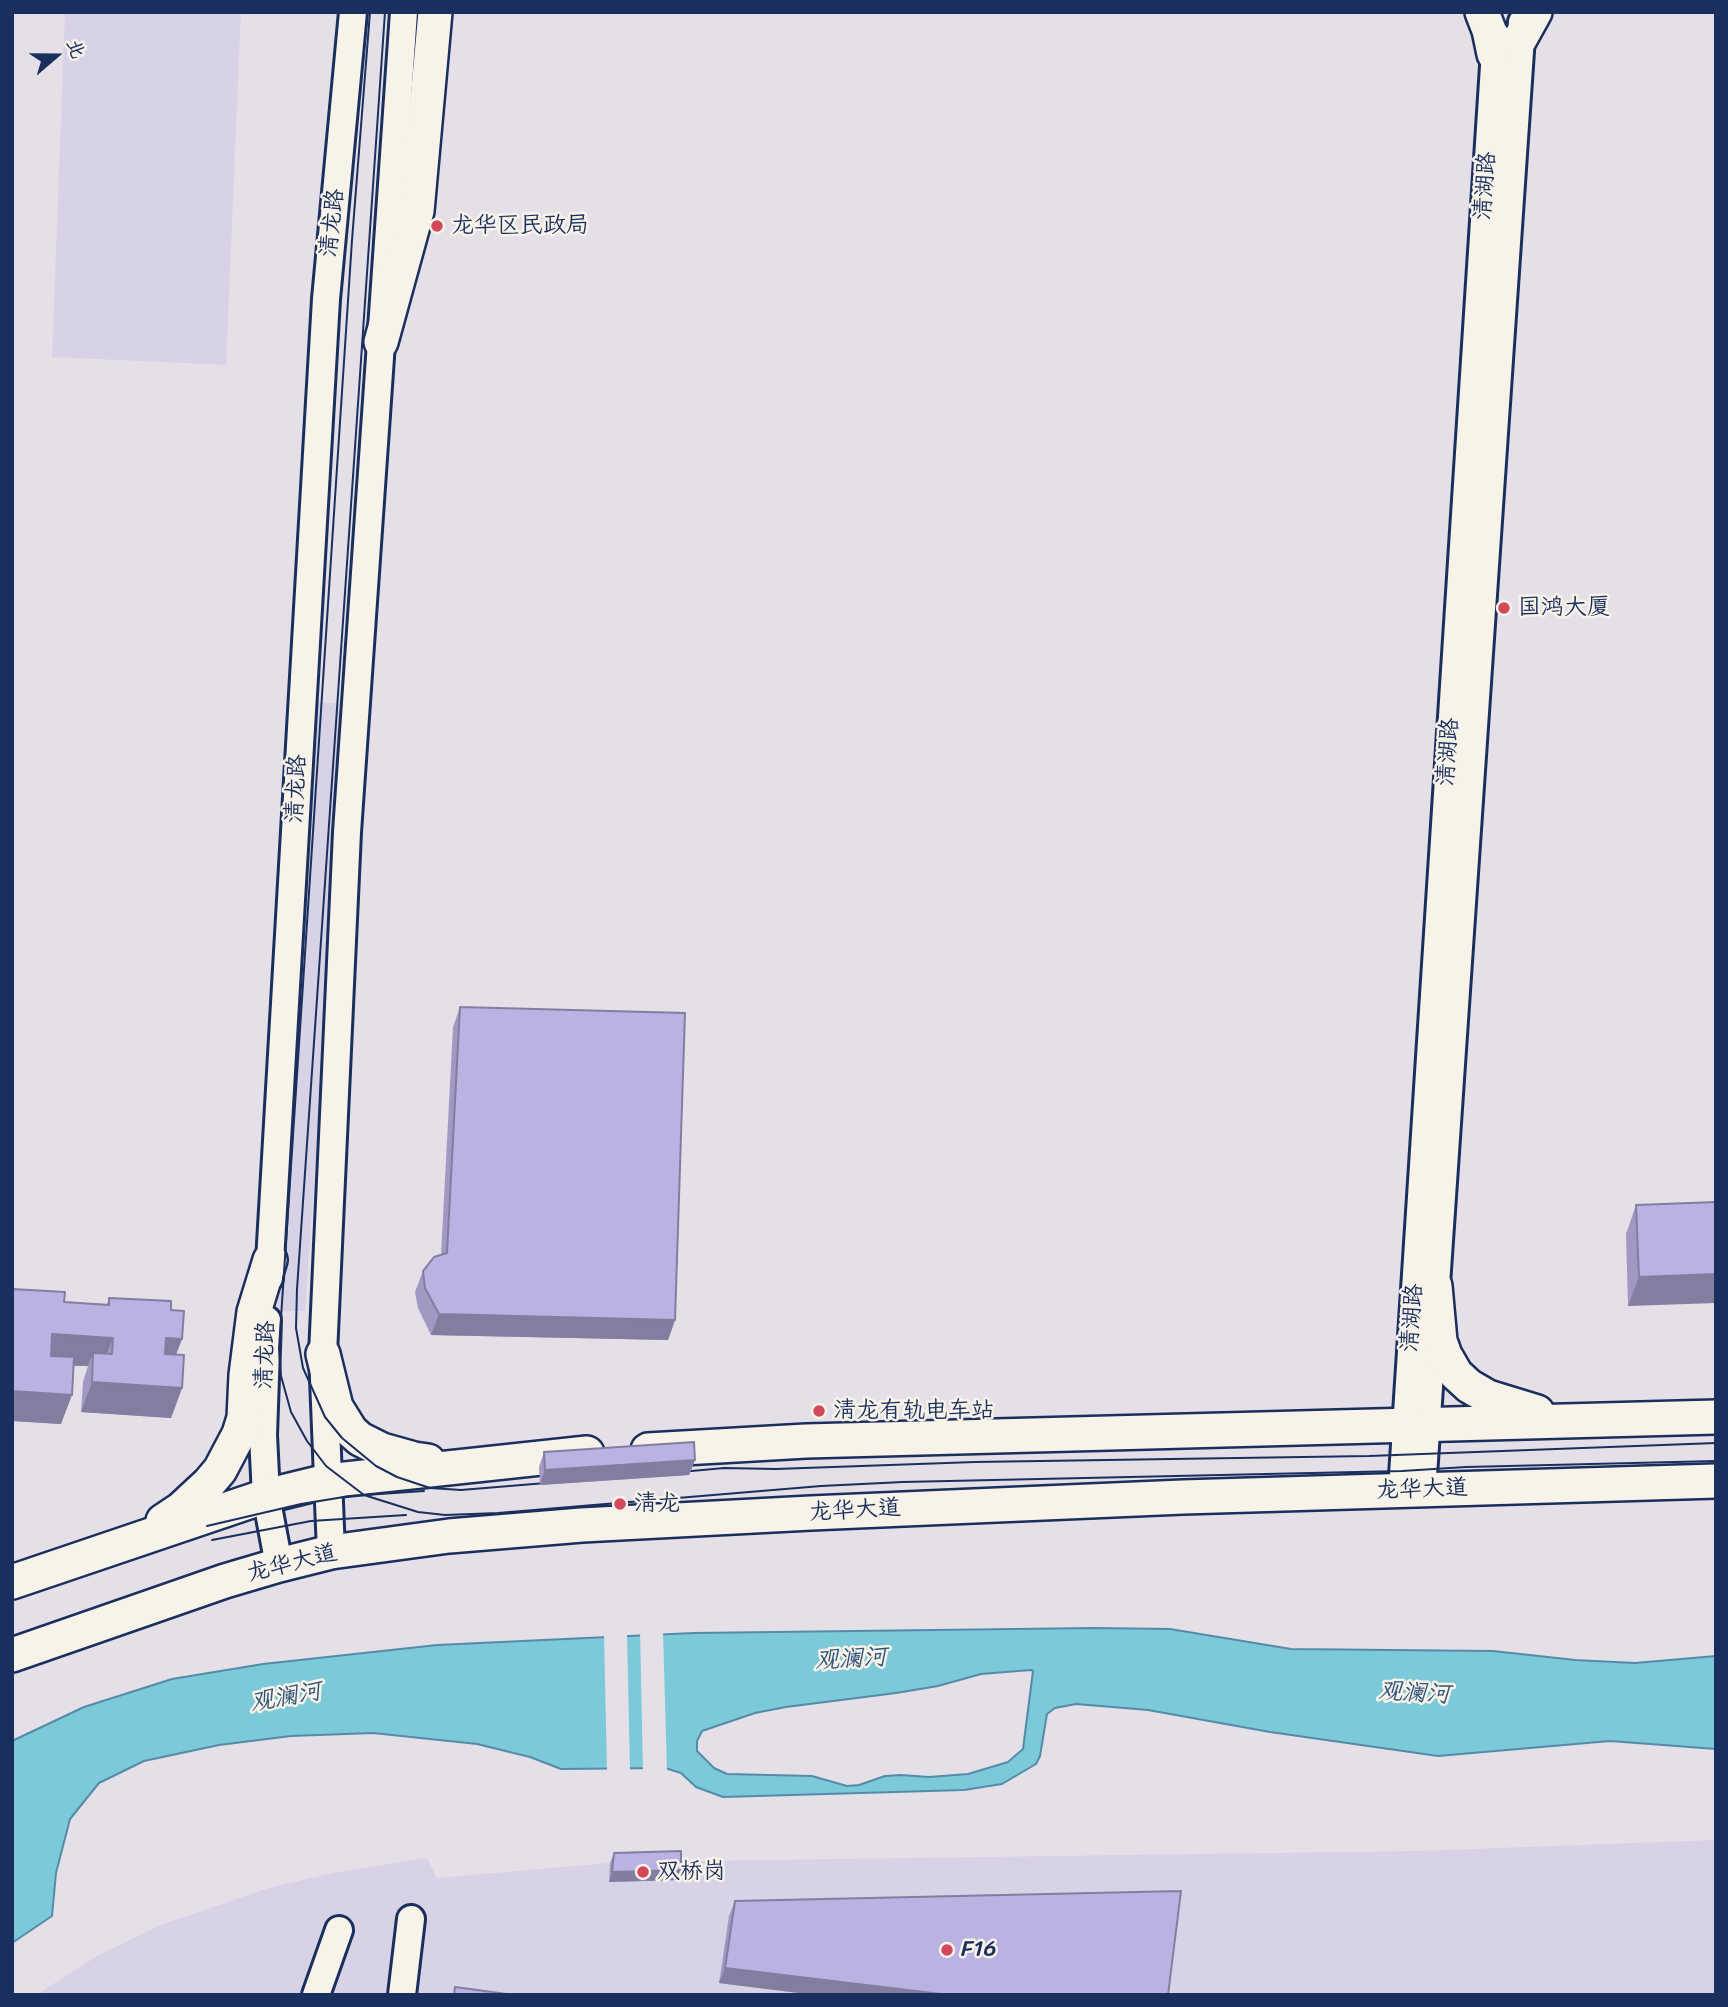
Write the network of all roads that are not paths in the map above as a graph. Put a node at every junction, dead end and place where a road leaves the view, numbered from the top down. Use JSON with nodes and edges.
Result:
{"nodes":[{"id":1,"x":353,"y":12,"type":"edge"},
{"id":2,"x":404,"y":12,"type":"edge"},
{"id":3,"x":435,"y":12,"type":"edge"},
{"id":4,"x":1482,"y":12,"type":"edge"},
{"id":5,"x":1497,"y":12,"type":"edge"},
{"id":6,"x":1518,"y":29,"type":"edge"},
{"id":7,"x":381,"y":342,"type":"junction"},
{"id":8,"x":270,"y":1260,"type":"junction"},
{"id":9,"x":1435,"y":1286,"type":"junction"},
{"id":10,"x":323,"y":1354,"type":"junction"},
{"id":11,"x":1716,"y":1417,"type":"edge"},
{"id":12,"x":1574,"y":1421,"type":"junction"},
{"id":13,"x":1415,"y":1425,"type":"junction"},
{"id":14,"x":469,"y":1465,"type":"junction"},
{"id":15,"x":327,"y":1481,"type":"junction"},
{"id":16,"x":1716,"y":1481,"type":"edge"},
{"id":17,"x":1412,"y":1491,"type":"junction"},
{"id":18,"x":266,"y":1496,"type":"junction"},
{"id":19,"x":130,"y":1542,"type":"junction"},
{"id":20,"x":331,"y":1552,"type":"junction"},
{"id":21,"x":279,"y":1565,"type":"junction"},
{"id":22,"x":12,"y":1582,"type":"edge"},
{"id":23,"x":12,"y":1656,"type":"edge"},
{"id":24,"x":411,"y":1919,"type":"dead end"},
{"id":25,"x":339,"y":1930,"type":"dead end"},
{"id":26,"x":316,"y":1995,"type":"edge"},
{"id":27,"x":402,"y":1995,"type":"edge"}],
"edges":[{"from":1,"to":8,"type":"street","name":"清龙路"},
{"from":2,"to":7,"type":"street"},
{"from":3,"to":7,"type":"main road"},
{"from":4,"to":6,"type":"main road"},
{"from":5,"to":6,"type":"street","name":"清湖路"},
{"from":6,"to":9,"type":"street","name":"清湖路"},
{"from":6,"to":13,"type":"street","name":"清湖路"},
{"from":7,"to":10,"type":"street"},
{"from":8,"to":18,"type":"street","name":"清龙路"},
{"from":8,"to":19,"type":"main road"},
{"from":9,"to":12,"type":"main road"},
{"from":9,"to":13,"type":"street","name":"清湖路"},
{"from":10,"to":14,"type":"main road"},
{"from":10,"to":15,"type":"street"},
{"from":11,"to":12,"type":"main road"},
{"from":12,"to":13,"type":"main road"},
{"from":13,"to":14,"type":"main road"},
{"from":13,"to":17,"type":"street","name":"清湖路"},
{"from":14,"to":15,"type":"main road"},
{"from":15,"to":18,"type":"main road"},
{"from":15,"to":20,"type":"street"},
{"from":16,"to":17,"type":"main road","name":"龙华大道"},
{"from":17,"to":20,"type":"main road","name":"龙华大道"},
{"from":18,"to":19,"type":"main road"},
{"from":18,"to":21,"type":"street","name":"清龙路"},
{"from":19,"to":22,"type":"main road"},
{"from":20,"to":21,"type":"main road","name":"龙华大道"},
{"from":21,"to":23,"type":"main road","name":"龙华大道"},
{"from":24,"to":27,"type":"street"},
{"from":25,"to":26,"type":"street"}]}
